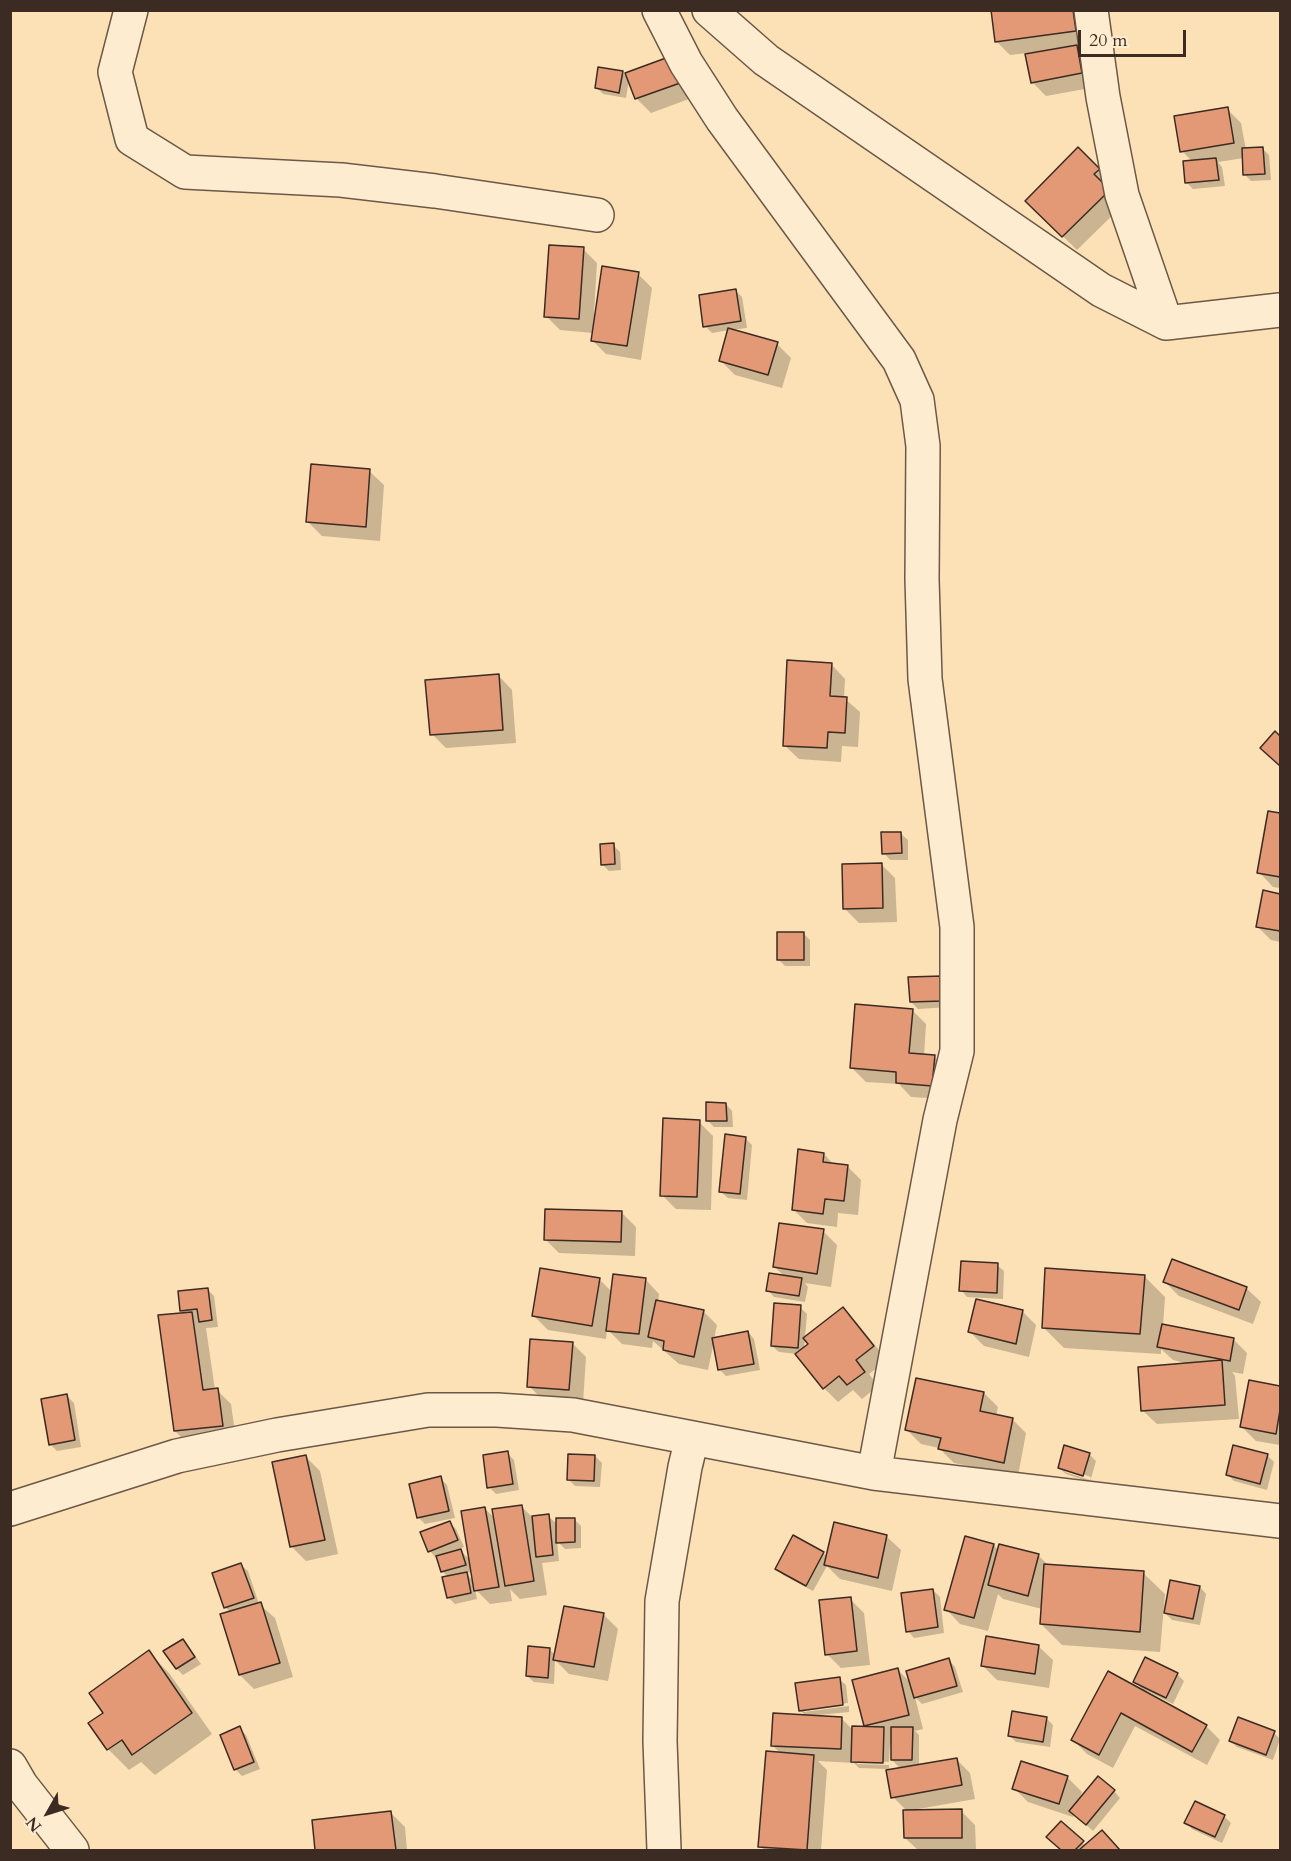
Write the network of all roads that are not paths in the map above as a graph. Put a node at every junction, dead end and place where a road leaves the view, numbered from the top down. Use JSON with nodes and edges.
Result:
{"nodes":[{"id":1,"x":130,"y":10,"type":"edge"},
{"id":2,"x":659,"y":10,"type":"edge"},
{"id":3,"x":709,"y":10,"type":"edge"},
{"id":4,"x":1091,"y":10,"type":"edge"},
{"id":5,"x":597,"y":215,"type":"dead end"},
{"id":6,"x":1281,"y":310,"type":"edge"},
{"id":7,"x":1166,"y":322,"type":"junction"},
{"id":8,"x":692,"y":1438,"type":"junction"},
{"id":9,"x":874,"y":1473,"type":"junction"},
{"id":10,"x":10,"y":1509,"type":"edge"},
{"id":11,"x":1281,"y":1521,"type":"edge"},
{"id":12,"x":10,"y":1766,"type":"edge"},
{"id":13,"x":72,"y":1851,"type":"edge"},
{"id":14,"x":664,"y":1851,"type":"edge"}],
"edges":[{"from":1,"to":5,"type":"street"},
{"from":2,"to":9,"type":"street"},
{"from":3,"to":7,"type":"street"},
{"from":4,"to":7,"type":"street"},
{"from":6,"to":7,"type":"street"},
{"from":8,"to":9,"type":"street"},
{"from":8,"to":10,"type":"street"},
{"from":8,"to":14,"type":"street"},
{"from":9,"to":11,"type":"street"},
{"from":12,"to":13,"type":"street"}]}
